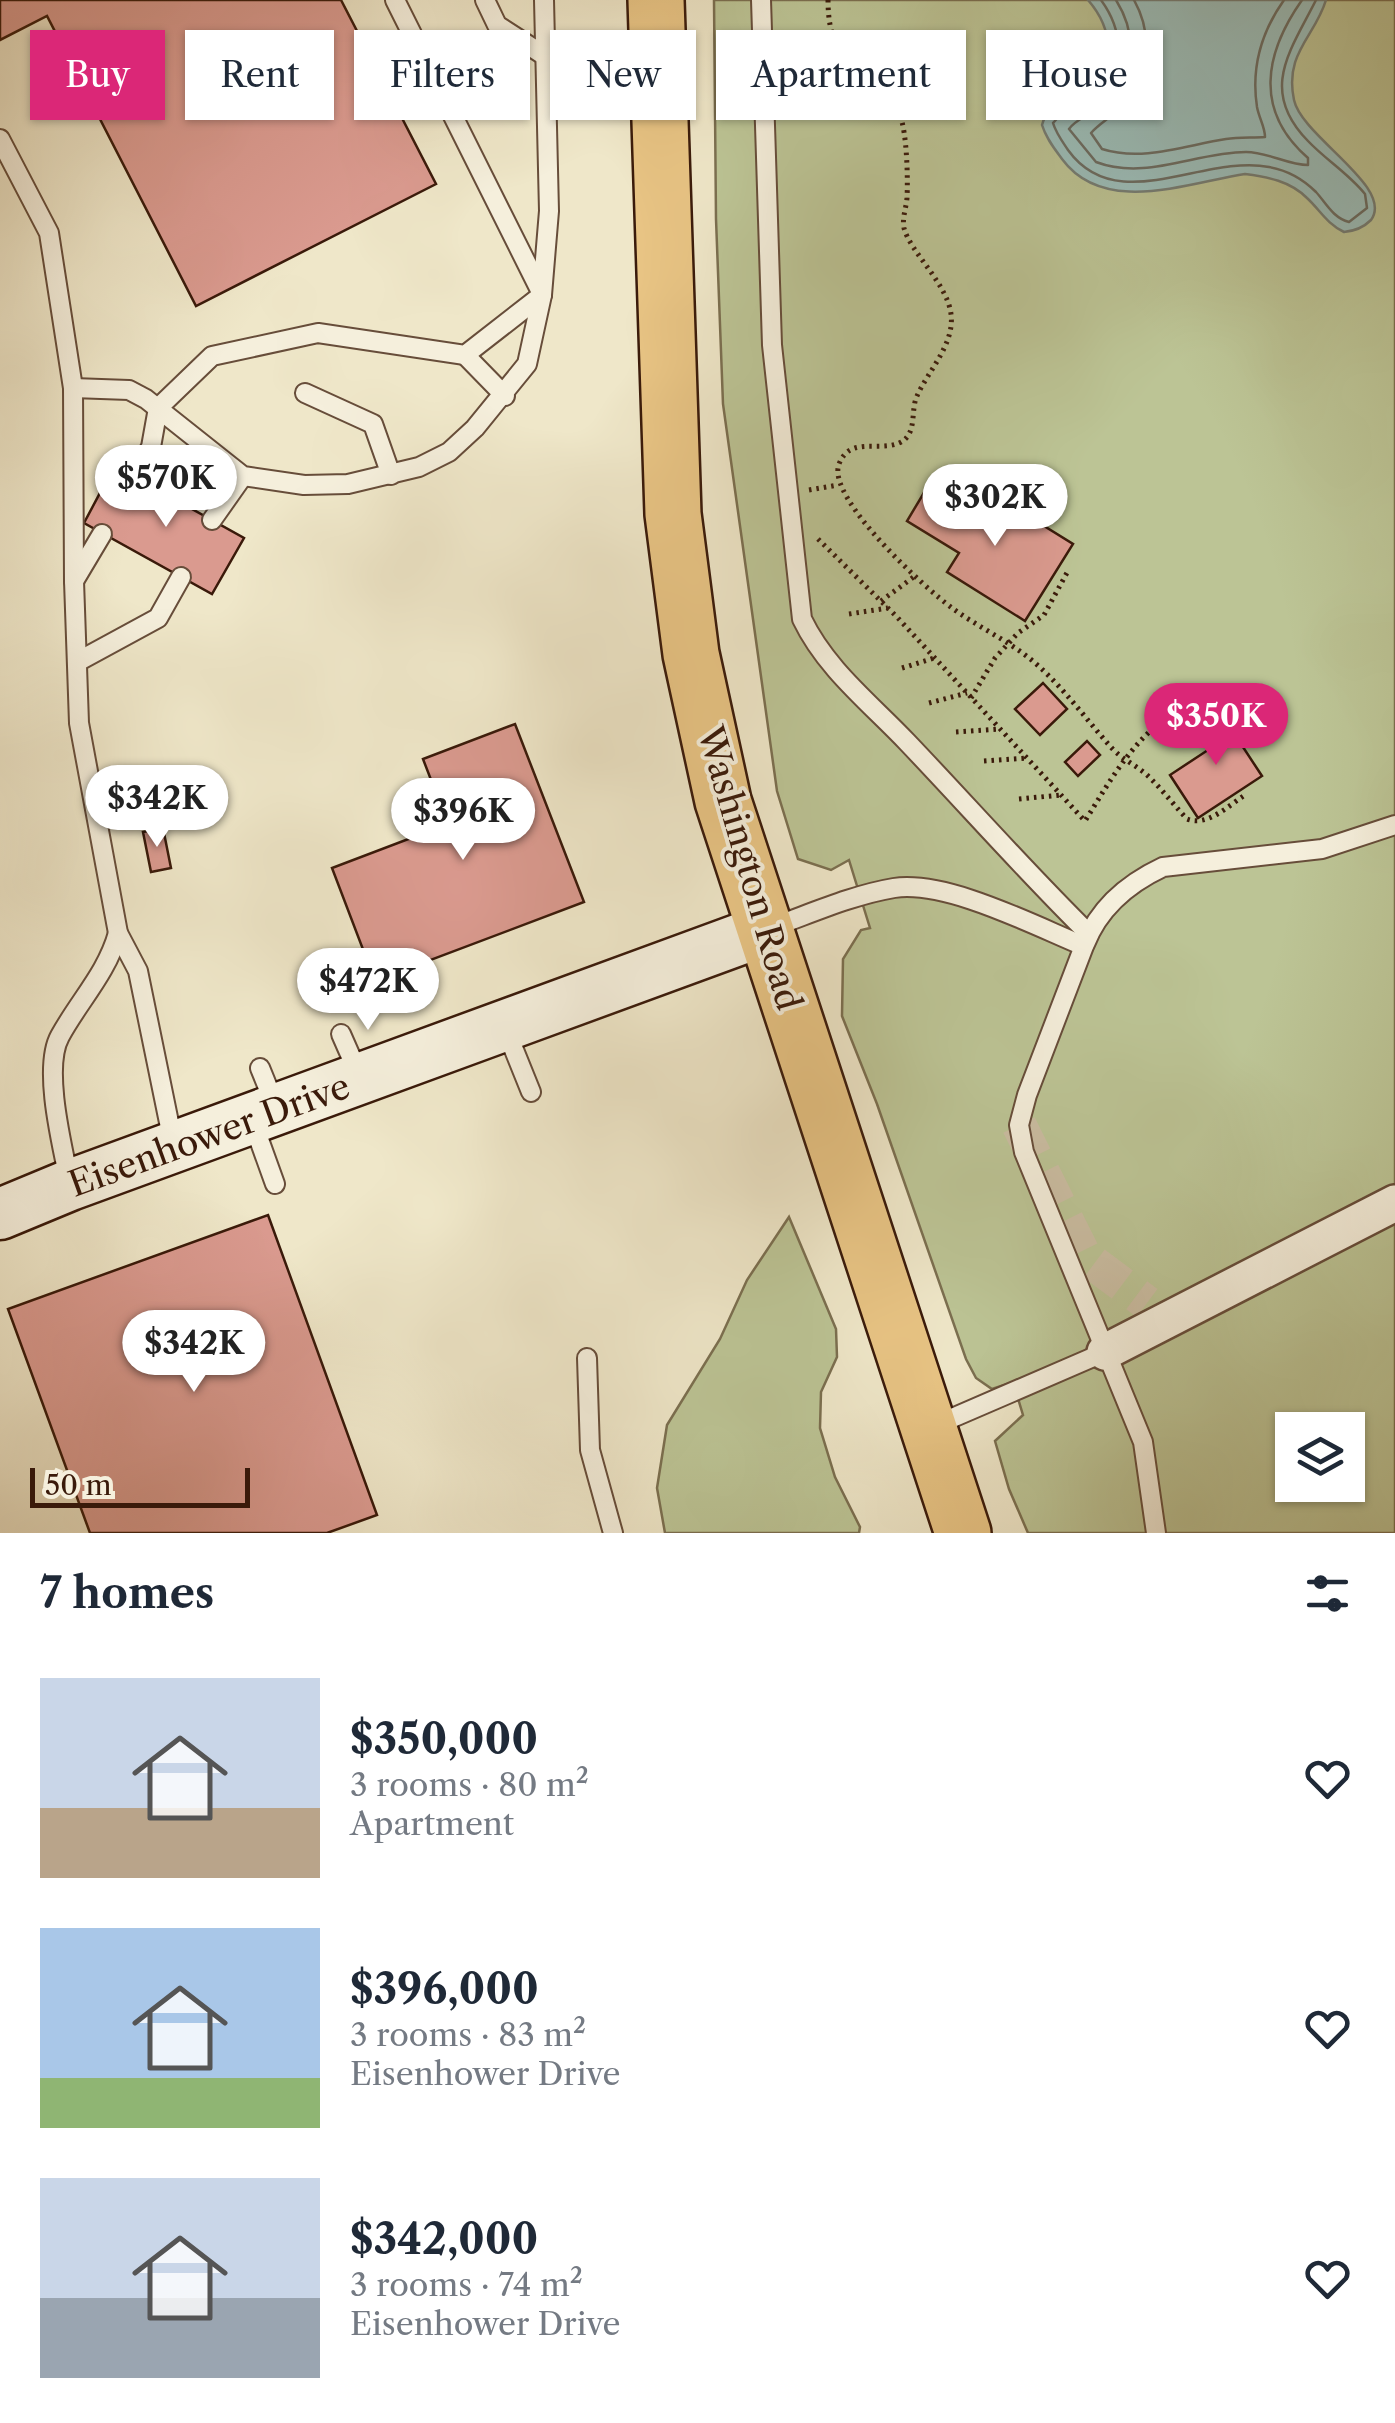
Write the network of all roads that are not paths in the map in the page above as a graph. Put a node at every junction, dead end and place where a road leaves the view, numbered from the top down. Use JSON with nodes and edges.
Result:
{"nodes":[{"id":1,"x":395,"y":0,"type":"edge"},
{"id":2,"x":485,"y":0,"type":"edge"},
{"id":3,"x":544,"y":0,"type":"edge"},
{"id":4,"x":656,"y":0,"type":"edge"},
{"id":5,"x":761,"y":0,"type":"edge"},
{"id":6,"x":546,"y":56,"type":"junction"},
{"id":7,"x":0,"y":139,"type":"edge"},
{"id":8,"x":542,"y":295,"type":"junction"},
{"id":9,"x":465,"y":355,"type":"junction"},
{"id":10,"x":73,"y":388,"type":"junction"},
{"id":11,"x":304,"y":393,"type":"dead end"},
{"id":12,"x":504,"y":396,"type":"junction"},
{"id":13,"x":158,"y":408,"type":"junction"},
{"id":14,"x":390,"y":475,"type":"junction"},
{"id":15,"x":242,"y":476,"type":"junction"},
{"id":16,"x":129,"y":485,"type":"dead end"},
{"id":17,"x":212,"y":520,"type":"dead end"},
{"id":18,"x":102,"y":534,"type":"dead end"},
{"id":19,"x":181,"y":577,"type":"dead end"},
{"id":20,"x":74,"y":581,"type":"junction"},
{"id":21,"x":77,"y":662,"type":"junction"},
{"id":22,"x":1395,"y":825,"type":"edge"},
{"id":23,"x":764,"y":930,"type":"junction"},
{"id":24,"x":118,"y":933,"type":"junction"},
{"id":25,"x":1087,"y":940,"type":"junction"},
{"id":26,"x":504,"y":1024,"type":"junction"},
{"id":27,"x":531,"y":1092,"type":"dead end"},
{"id":28,"x":263,"y":1099,"type":"junction"},
{"id":29,"x":175,"y":1148,"type":"junction"},
{"id":30,"x":274,"y":1184,"type":"dead end"},
{"id":31,"x":70,"y":1185,"type":"junction"},
{"id":32,"x":1395,"y":1203,"type":"edge"},
{"id":33,"x":0,"y":1214,"type":"edge"},
{"id":34,"x":1105,"y":1352,"type":"junction"},
{"id":35,"x":587,"y":1358,"type":"dead end"},
{"id":36,"x":929,"y":1428,"type":"junction"},
{"id":37,"x":613,"y":1533,"type":"edge"},
{"id":38,"x":963,"y":1533,"type":"edge"},
{"id":39,"x":1156,"y":1533,"type":"edge"}],
"edges":[{"from":1,"to":8,"type":"lane"},
{"from":2,"to":6,"type":"lane"},
{"from":3,"to":6,"type":"lane"},
{"from":4,"to":23,"type":"main road","name":"Washington Road"},
{"from":5,"to":25,"type":"lane"},
{"from":6,"to":8,"type":"lane"},
{"from":7,"to":10,"type":"lane"},
{"from":8,"to":9,"type":"lane"},
{"from":8,"to":12,"type":"lane"},
{"from":9,"to":12,"type":"lane"},
{"from":9,"to":13,"type":"lane"},
{"from":10,"to":13,"type":"lane"},
{"from":10,"to":20,"type":"lane"},
{"from":11,"to":14,"type":"lane"},
{"from":12,"to":14,"type":"lane"},
{"from":13,"to":15,"type":"lane"},
{"from":13,"to":16,"type":"lane"},
{"from":14,"to":15,"type":"lane"},
{"from":15,"to":17,"type":"lane"},
{"from":18,"to":20,"type":"lane"},
{"from":19,"to":21,"type":"lane"},
{"from":20,"to":21,"type":"lane"},
{"from":21,"to":24,"type":"lane"},
{"from":22,"to":25,"type":"lane"},
{"from":23,"to":25,"type":"lane","name":"Eisenhower Drive"},
{"from":23,"to":26,"type":"street","name":"Eisenhower Drive"},
{"from":23,"to":36,"type":"main road","name":"Washington Road"},
{"from":24,"to":29,"type":"lane"},
{"from":24,"to":31,"type":"lane"},
{"from":25,"to":34,"type":"lane"},
{"from":26,"to":27,"type":"lane"},
{"from":26,"to":28,"type":"street","name":"Eisenhower Drive"},
{"from":28,"to":29,"type":"street","name":"Eisenhower Drive"},
{"from":28,"to":30,"type":"lane"},
{"from":29,"to":31,"type":"street","name":"Eisenhower Drive"},
{"from":31,"to":33,"type":"street","name":"Eisenhower Drive"},
{"from":32,"to":34,"type":"street"},
{"from":34,"to":36,"type":"lane"},
{"from":34,"to":39,"type":"lane"},
{"from":35,"to":37,"type":"lane"},
{"from":36,"to":38,"type":"main road","name":"Washington Road"}]}
